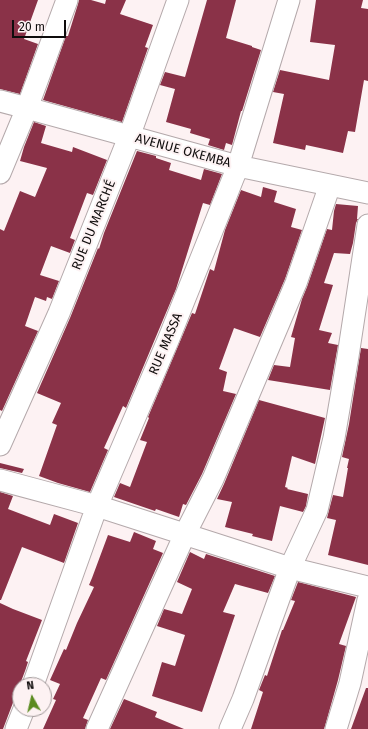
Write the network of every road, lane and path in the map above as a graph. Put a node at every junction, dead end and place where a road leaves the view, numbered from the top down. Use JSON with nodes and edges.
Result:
{"nodes":[{"id":1,"x":67,"y":0,"type":"edge"},
{"id":2,"x":178,"y":0,"type":"edge"},
{"id":3,"x":289,"y":0,"type":"edge"},
{"id":4,"x":0,"y":102,"type":"edge"},
{"id":5,"x":27,"y":108,"type":"junction"},
{"id":6,"x":129,"y":137,"type":"junction"},
{"id":7,"x":238,"y":166,"type":"junction"},
{"id":8,"x":0,"y":173,"type":"edge"},
{"id":9,"x":330,"y":185,"type":"junction"},
{"id":10,"x":368,"y":193,"type":"edge"},
{"id":11,"x":368,"y":225,"type":"edge"},
{"id":12,"x":0,"y":445,"type":"edge"},
{"id":13,"x":0,"y":480,"type":"edge"},
{"id":14,"x":97,"y":506,"type":"junction"},
{"id":15,"x":185,"y":534,"type":"junction"},
{"id":16,"x":290,"y":568,"type":"junction"},
{"id":17,"x":368,"y":587,"type":"edge"},
{"id":18,"x":368,"y":600,"type":"edge"},
{"id":19,"x":36,"y":677,"type":"edge"},
{"id":20,"x":21,"y":717,"type":"edge"},
{"id":21,"x":16,"y":729,"type":"edge"},
{"id":22,"x":97,"y":729,"type":"edge"},
{"id":23,"x":230,"y":729,"type":"edge"},
{"id":24,"x":336,"y":729,"type":"edge"}],
"edges":[{"from":1,"to":5,"type":"street"},
{"from":2,"to":6,"type":"street","name":"RUE DU MARCHÉ"},
{"from":3,"to":7,"type":"street","name":"RUE MASSA"},
{"from":4,"to":5,"type":"street","name":"AVENUE OKEMBA"},
{"from":5,"to":6,"type":"street","name":"AVENUE OKEMBA"},
{"from":5,"to":8,"type":"street"},
{"from":6,"to":7,"type":"street","name":"AVENUE OKEMBA"},
{"from":6,"to":12,"type":"street","name":"RUE DU MARCHÉ"},
{"from":7,"to":9,"type":"street","name":"AVENUE OKEMBA"},
{"from":7,"to":14,"type":"street","name":"RUE MASSA"},
{"from":9,"to":10,"type":"street","name":"AVENUE OKEMBA"},
{"from":9,"to":15,"type":"street"},
{"from":11,"to":16,"type":"street"},
{"from":13,"to":14,"type":"street"},
{"from":14,"to":15,"type":"street"},
{"from":14,"to":19,"type":"street","name":"RUE MASSA"},
{"from":15,"to":16,"type":"street"},
{"from":15,"to":22,"type":"street"},
{"from":16,"to":17,"type":"street"},
{"from":16,"to":23,"type":"street"},
{"from":18,"to":24,"type":"street"},
{"from":20,"to":21,"type":"street"}]}
